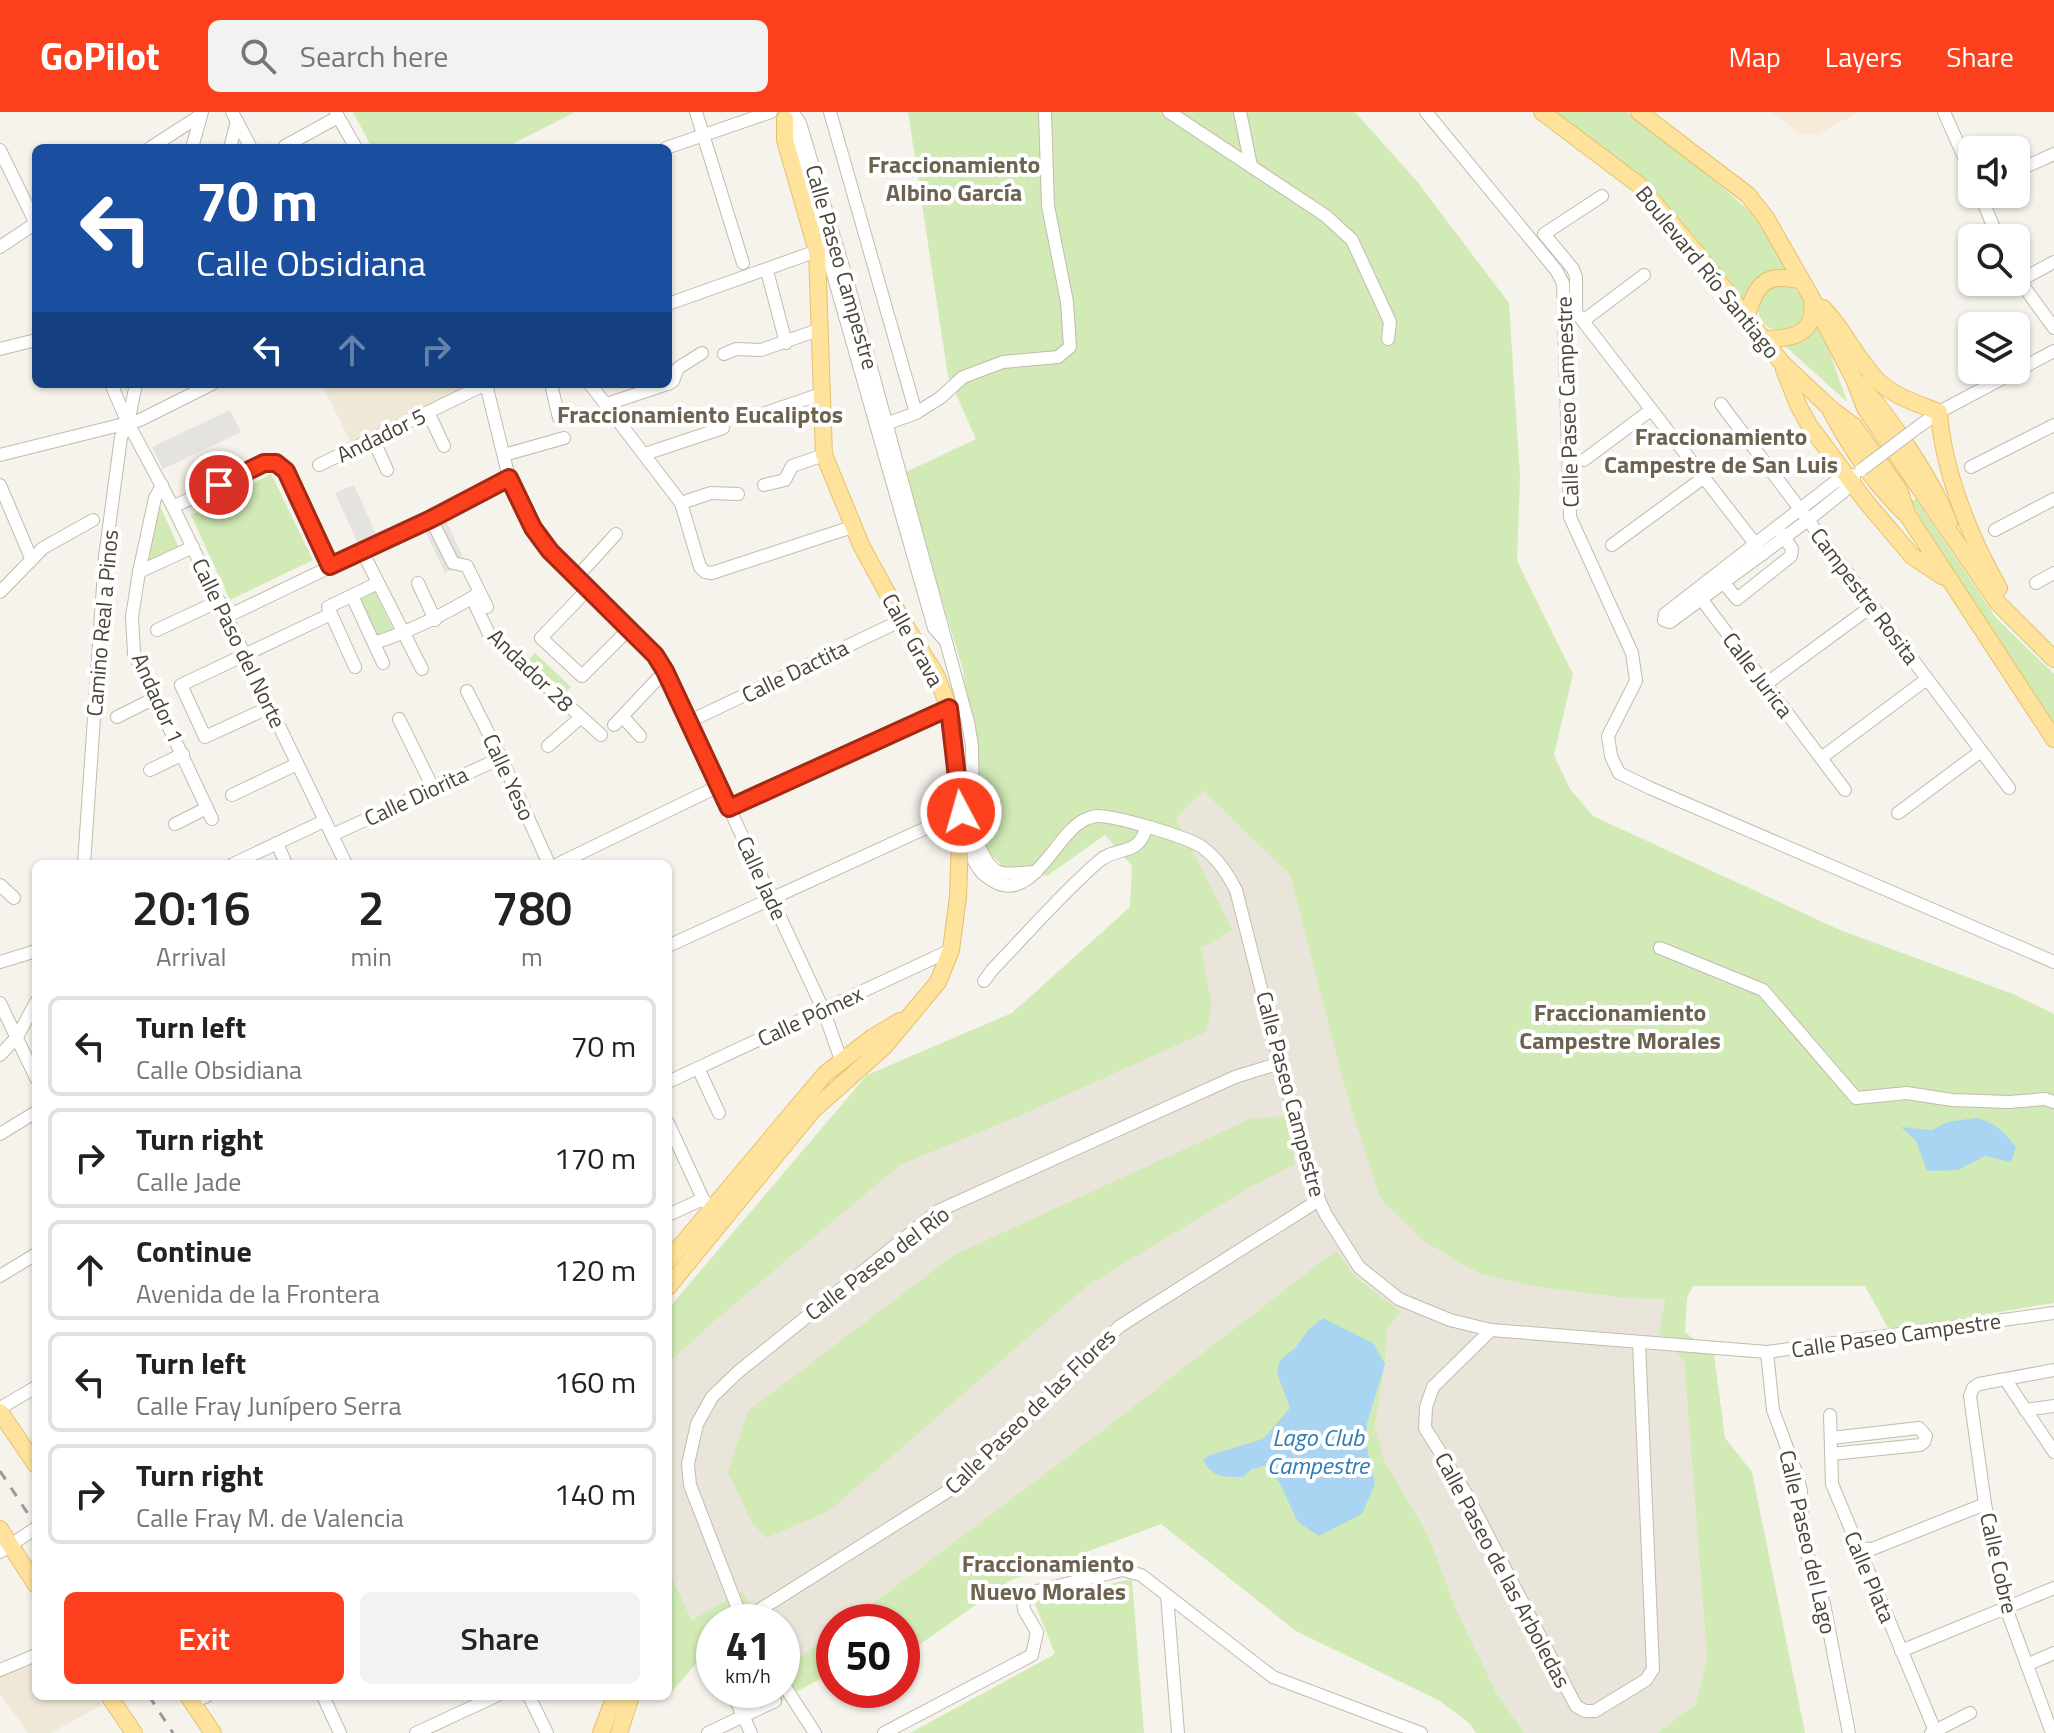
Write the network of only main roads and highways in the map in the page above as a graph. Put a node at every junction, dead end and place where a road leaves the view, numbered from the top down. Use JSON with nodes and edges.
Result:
{"nodes":[{"id":1,"x":1542,"y":112,"type":"edge"},
{"id":2,"x":1639,"y":112,"type":"edge"},
{"id":3,"x":783,"y":114,"type":"edge"},
{"id":4,"x":1806,"y":288,"type":"junction"},
{"id":5,"x":1747,"y":315,"type":"junction"},
{"id":6,"x":1764,"y":339,"type":"junction"},
{"id":7,"x":1782,"y":363,"type":"junction"},
{"id":8,"x":1949,"y":581,"type":"junction"},
{"id":9,"x":2024,"y":632,"type":"junction"},
{"id":10,"x":2054,"y":659,"type":"edge"},
{"id":11,"x":2054,"y":739,"type":"edge"},
{"id":12,"x":912,"y":1014,"type":"junction"},
{"id":13,"x":672,"y":1255,"type":"edge"},
{"id":14,"x":672,"y":1282,"type":"edge"},
{"id":15,"x":0,"y":1410,"type":"edge"},
{"id":16,"x":32,"y":1459,"type":"edge"},
{"id":17,"x":0,"y":1529,"type":"edge"},
{"id":18,"x":5,"y":1548,"type":"edge"},
{"id":19,"x":32,"y":1580,"type":"edge"},
{"id":20,"x":112,"y":1700,"type":"edge"},
{"id":21,"x":197,"y":1700,"type":"edge"},
{"id":22,"x":613,"y":1700,"type":"edge"},
{"id":23,"x":630,"y":1700,"type":"edge"},
{"id":24,"x":134,"y":1733,"type":"edge"},
{"id":25,"x":213,"y":1733,"type":"edge"},
{"id":26,"x":601,"y":1733,"type":"edge"},
{"id":27,"x":619,"y":1733,"type":"edge"}],
"edges":[{"from":1,"to":5,"type":"main road","name":"Boulevard Río Santiago"},
{"from":2,"to":4,"type":"main road"},
{"from":3,"to":12,"type":"main road","name":"Calle Grava"},
{"from":4,"to":5,"type":"main road"},
{"from":4,"to":6,"type":"main road"},
{"from":4,"to":9,"type":"main road"},
{"from":4,"to":9,"type":"main road"},
{"from":5,"to":6,"type":"main road","name":"Boulevard Río Santiago"},
{"from":6,"to":7,"type":"main road","name":"Boulevard Río Santiago"},
{"from":7,"to":8,"type":"main road","name":"Boulevard Río Santiago"},
{"from":7,"to":8,"type":"main road"},
{"from":8,"to":11,"type":"main road","name":"Boulevard Río Santiago"},
{"from":9,"to":10,"type":"main road"},
{"from":12,"to":13,"type":"main road","name":"Calle Grava"},
{"from":12,"to":14,"type":"main road","name":"Calle Grava"},
{"from":15,"to":16,"type":"main road"},
{"from":17,"to":18,"type":"main road"},
{"from":18,"to":19,"type":"main road"},
{"from":20,"to":24,"type":"main road"},
{"from":21,"to":25,"type":"main road"},
{"from":22,"to":26,"type":"main road"},
{"from":23,"to":27,"type":"main road"}]}
